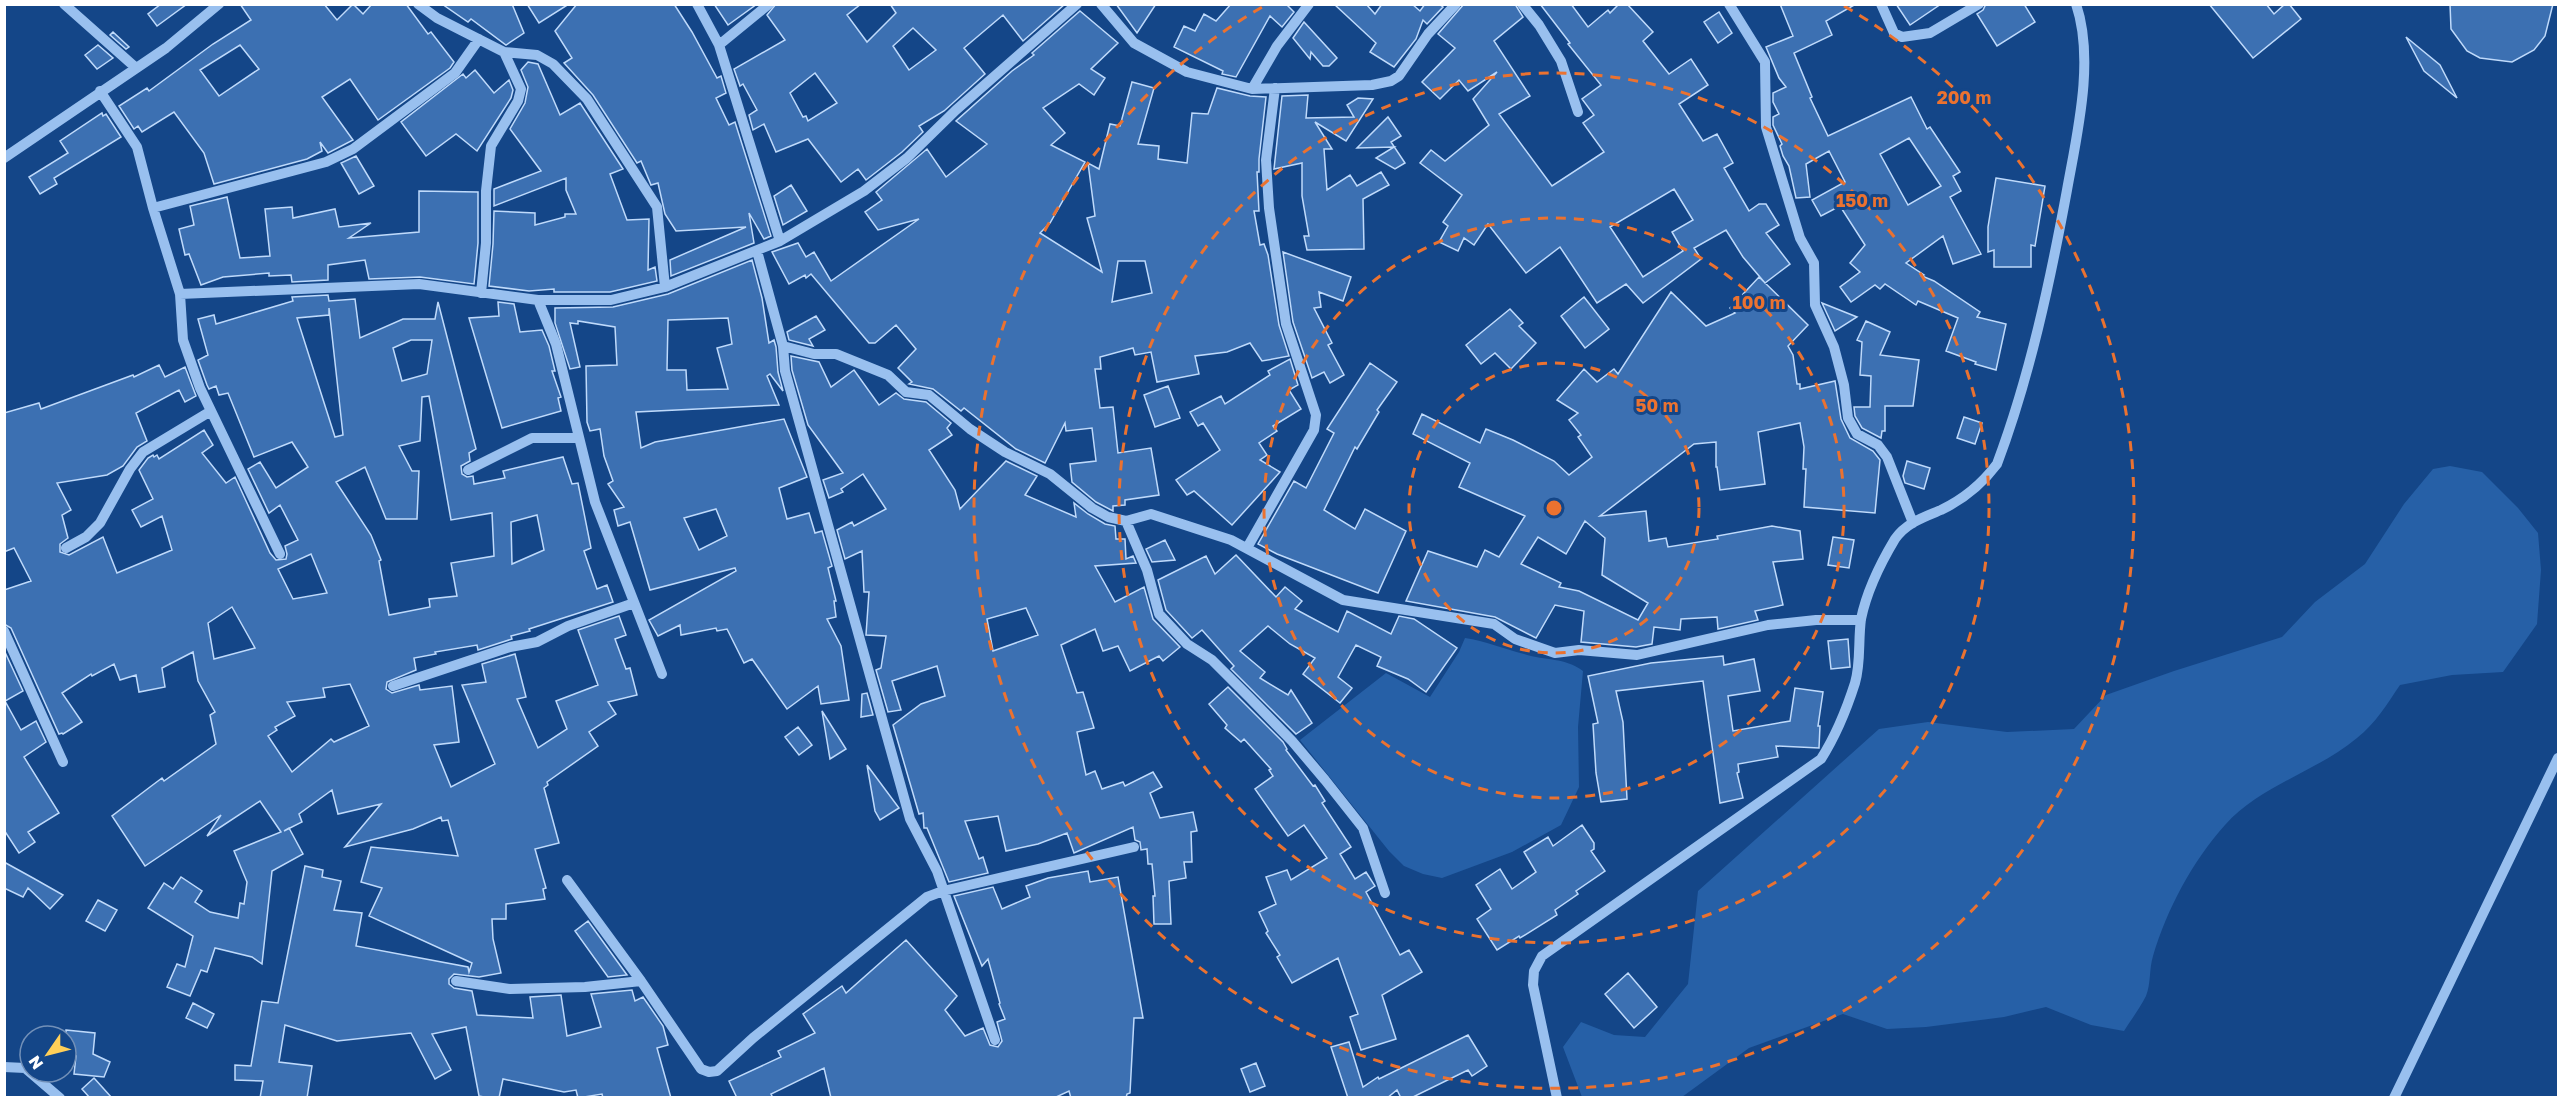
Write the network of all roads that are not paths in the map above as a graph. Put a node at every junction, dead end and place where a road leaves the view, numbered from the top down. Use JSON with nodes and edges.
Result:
{"nodes":[{"id":1,"x":64,"y":4,"type":"edge"},
{"id":2,"x":219,"y":4,"type":"edge"},
{"id":3,"x":418,"y":4,"type":"edge"},
{"id":4,"x":697,"y":4,"type":"edge"},
{"id":5,"x":769,"y":4,"type":"edge"},
{"id":6,"x":1077,"y":4,"type":"edge"},
{"id":7,"x":1101,"y":4,"type":"edge"},
{"id":8,"x":1309,"y":4,"type":"edge"},
{"id":9,"x":1456,"y":4,"type":"edge"},
{"id":10,"x":1522,"y":4,"type":"edge"},
{"id":11,"x":1729,"y":4,"type":"edge"},
{"id":12,"x":1881,"y":4,"type":"edge"},
{"id":13,"x":1979,"y":4,"type":"edge"},
{"id":14,"x":2076,"y":4,"type":"edge"},
{"id":15,"x":479,"y":39,"type":"junction"},
{"id":16,"x":719,"y":45,"type":"junction"},
{"id":17,"x":504,"y":52,"type":"junction"},
{"id":18,"x":135,"y":67,"type":"junction"},
{"id":19,"x":1275,"y":88,"type":"junction"},
{"id":20,"x":1252,"y":89,"type":"junction"},
{"id":21,"x":100,"y":91,"type":"junction"},
{"id":22,"x":1578,"y":112,"type":"dead end"},
{"id":23,"x":4,"y":158,"type":"edge"},
{"id":24,"x":153,"y":208,"type":"junction"},
{"id":25,"x":780,"y":241,"type":"junction"},
{"id":26,"x":758,"y":251,"type":"junction"},
{"id":27,"x":665,"y":287,"type":"junction"},
{"id":28,"x":481,"y":292,"type":"junction"},
{"id":29,"x":180,"y":294,"type":"junction"},
{"id":30,"x":538,"y":300,"type":"junction"},
{"id":31,"x":783,"y":346,"type":"junction"},
{"id":32,"x":211,"y":411,"type":"junction"},
{"id":33,"x":579,"y":438,"type":"junction"},
{"id":34,"x":468,"y":470,"type":"dead end"},
{"id":35,"x":1126,"y":520,"type":"junction"},
{"id":36,"x":1913,"y":523,"type":"junction"},
{"id":37,"x":66,"y":548,"type":"dead end"},
{"id":38,"x":1247,"y":548,"type":"junction"},
{"id":39,"x":279,"y":554,"type":"dead end"},
{"id":40,"x":634,"y":603,"type":"junction"},
{"id":41,"x":1861,"y":620,"type":"junction"},
{"id":42,"x":4,"y":631,"type":"edge"},
{"id":43,"x":662,"y":674,"type":"dead end"},
{"id":44,"x":393,"y":686,"type":"dead end"},
{"id":45,"x":2559,"y":758,"type":"edge"},
{"id":46,"x":63,"y":762,"type":"dead end"},
{"id":47,"x":1134,"y":847,"type":"dead end"},
{"id":48,"x":567,"y":880,"type":"dead end"},
{"id":49,"x":943,"y":891,"type":"junction"},
{"id":50,"x":1385,"y":893,"type":"dead end"},
{"id":51,"x":456,"y":981,"type":"dead end"},
{"id":52,"x":642,"y":981,"type":"junction"},
{"id":53,"x":995,"y":1040,"type":"dead end"},
{"id":54,"x":4,"y":1067,"type":"edge"},
{"id":55,"x":60,"y":1098,"type":"edge"},
{"id":56,"x":1557,"y":1098,"type":"edge"},
{"id":57,"x":2394,"y":1098,"type":"edge"}],
"edges":[{"from":1,"to":18,"type":"street"},
{"from":2,"to":18,"type":"street"},
{"from":3,"to":15,"type":"street"},
{"from":4,"to":16,"type":"street"},
{"from":5,"to":16,"type":"street"},
{"from":6,"to":25,"type":"street"},
{"from":7,"to":20,"type":"street"},
{"from":8,"to":20,"type":"street"},
{"from":9,"to":19,"type":"street"},
{"from":10,"to":22,"type":"street"},
{"from":11,"to":36,"type":"street"},
{"from":12,"to":13,"type":"street"},
{"from":14,"to":36,"type":"street"},
{"from":15,"to":17,"type":"street"},
{"from":15,"to":24,"type":"street"},
{"from":16,"to":25,"type":"street"},
{"from":17,"to":27,"type":"street"},
{"from":17,"to":28,"type":"street"},
{"from":18,"to":21,"type":"street"},
{"from":19,"to":20,"type":"street"},
{"from":19,"to":38,"type":"street"},
{"from":21,"to":23,"type":"street"},
{"from":21,"to":24,"type":"street"},
{"from":24,"to":29,"type":"street"},
{"from":25,"to":26,"type":"street"},
{"from":26,"to":27,"type":"street"},
{"from":26,"to":31,"type":"street"},
{"from":27,"to":30,"type":"street"},
{"from":28,"to":29,"type":"street"},
{"from":28,"to":30,"type":"street"},
{"from":29,"to":32,"type":"street"},
{"from":30,"to":33,"type":"street"},
{"from":31,"to":35,"type":"street"},
{"from":31,"to":49,"type":"street"},
{"from":32,"to":37,"type":"street"},
{"from":32,"to":39,"type":"street"},
{"from":33,"to":34,"type":"street"},
{"from":33,"to":40,"type":"street"},
{"from":35,"to":38,"type":"street"},
{"from":35,"to":50,"type":"street"},
{"from":36,"to":41,"type":"street"},
{"from":38,"to":41,"type":"street"},
{"from":40,"to":43,"type":"street"},
{"from":40,"to":44,"type":"street"},
{"from":41,"to":56,"type":"street"},
{"from":42,"to":46,"type":"street"},
{"from":45,"to":57,"type":"street"},
{"from":47,"to":49,"type":"street"},
{"from":48,"to":52,"type":"street"},
{"from":49,"to":52,"type":"street"},
{"from":49,"to":53,"type":"street"},
{"from":51,"to":52,"type":"street"},
{"from":54,"to":55,"type":"street"}]}
